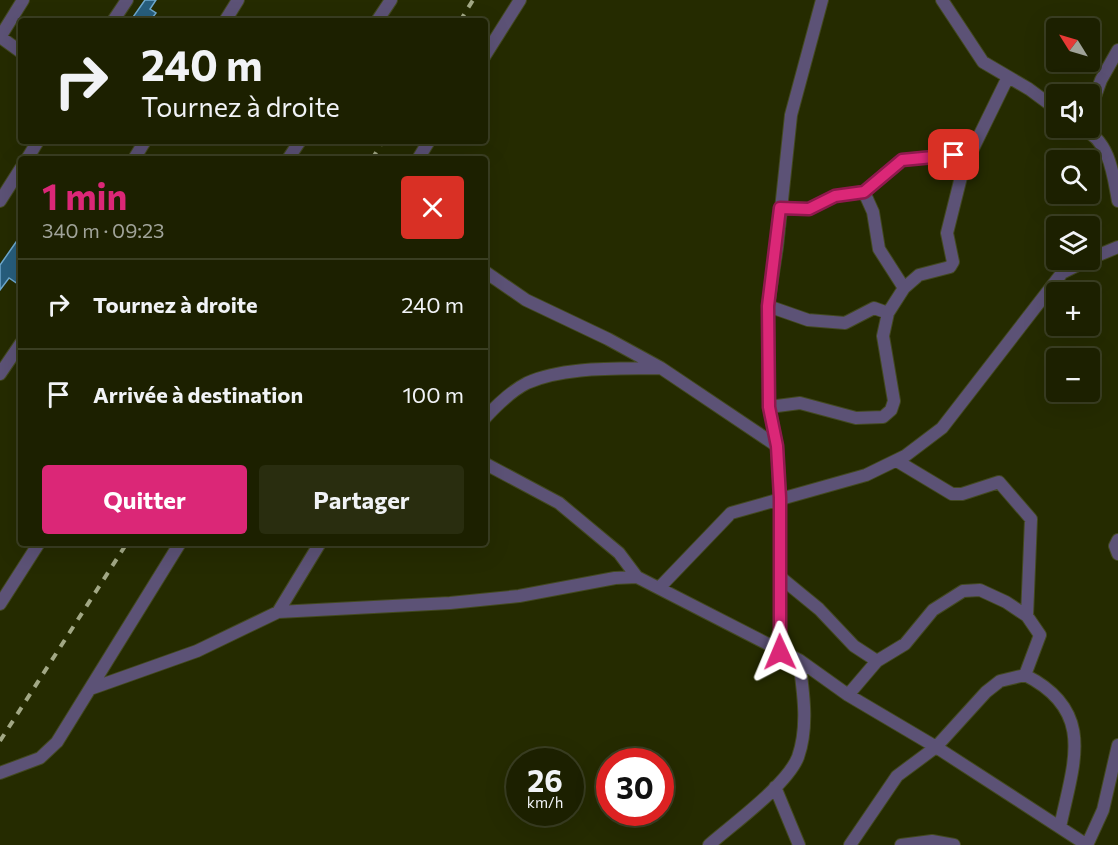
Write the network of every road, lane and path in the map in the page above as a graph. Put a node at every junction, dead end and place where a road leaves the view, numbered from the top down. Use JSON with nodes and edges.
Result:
{"nodes":[{"id":1,"x":23,"y":0,"type":"edge"},
{"id":2,"x":127,"y":0,"type":"edge"},
{"id":3,"x":238,"y":0,"type":"edge"},
{"id":4,"x":391,"y":0,"type":"edge"},
{"id":5,"x":520,"y":0,"type":"edge"},
{"id":6,"x":822,"y":0,"type":"edge"},
{"id":7,"x":942,"y":0,"type":"edge"},
{"id":8,"x":115,"y":18,"type":"edge"},
{"id":9,"x":227,"y":18,"type":"edge"},
{"id":10,"x":379,"y":18,"type":"edge"},
{"id":11,"x":18,"y":50,"type":"edge"},
{"id":12,"x":1118,"y":50,"type":"edge"},
{"id":13,"x":488,"y":51,"type":"edge"},
{"id":14,"x":1008,"y":77,"type":"junction"},
{"id":15,"x":1100,"y":84,"type":"edge"},
{"id":16,"x":1046,"y":102,"type":"edge"},
{"id":17,"x":1095,"y":138,"type":"edge"},
{"id":18,"x":971,"y":153,"type":"junction"},
{"id":19,"x":18,"y":173,"type":"edge"},
{"id":20,"x":864,"y":192,"type":"junction"},
{"id":21,"x":0,"y":201,"type":"edge"},
{"id":22,"x":1118,"y":201,"type":"edge"},
{"id":23,"x":780,"y":208,"type":"junction"},
{"id":24,"x":1118,"y":247,"type":"edge"},
{"id":25,"x":1100,"y":254,"type":"edge"},
{"id":26,"x":1068,"y":270,"type":"edge"},
{"id":27,"x":488,"y":274,"type":"edge"},
{"id":28,"x":904,"y":288,"type":"junction"},
{"id":29,"x":768,"y":306,"type":"junction"},
{"id":30,"x":888,"y":313,"type":"junction"},
{"id":31,"x":18,"y":347,"type":"edge"},
{"id":32,"x":661,"y":368,"type":"junction"},
{"id":33,"x":0,"y":374,"type":"edge"},
{"id":34,"x":769,"y":407,"type":"junction"},
{"id":35,"x":488,"y":416,"type":"edge"},
{"id":36,"x":777,"y":446,"type":"junction"},
{"id":37,"x":897,"y":462,"type":"junction"},
{"id":38,"x":488,"y":465,"type":"edge"},
{"id":39,"x":780,"y":498,"type":"junction"},
{"id":40,"x":1118,"y":540,"type":"edge"},
{"id":41,"x":37,"y":546,"type":"edge"},
{"id":42,"x":178,"y":546,"type":"edge"},
{"id":43,"x":318,"y":546,"type":"edge"},
{"id":44,"x":1118,"y":554,"type":"edge"},
{"id":45,"x":638,"y":577,"type":"junction"},
{"id":46,"x":780,"y":577,"type":"junction"},
{"id":47,"x":659,"y":588,"type":"junction"},
{"id":48,"x":4,"y":590,"type":"edge"},
{"id":49,"x":0,"y":604,"type":"edge"},
{"id":50,"x":278,"y":612,"type":"junction"},
{"id":51,"x":1027,"y":616,"type":"junction"},
{"id":52,"x":780,"y":652,"type":"junction"},
{"id":53,"x":799,"y":660,"type":"junction"},
{"id":54,"x":877,"y":661,"type":"junction"},
{"id":55,"x":1025,"y":675,"type":"junction"},
{"id":56,"x":90,"y":689,"type":"junction"},
{"id":57,"x":848,"y":695,"type":"junction"},
{"id":58,"x":1118,"y":745,"type":"edge"},
{"id":59,"x":936,"y":747,"type":"junction"},
{"id":60,"x":0,"y":773,"type":"edge"},
{"id":61,"x":775,"y":787,"type":"junction"},
{"id":62,"x":1060,"y":828,"type":"junction"},
{"id":63,"x":1070,"y":841,"type":"edge"},
{"id":64,"x":915,"y":844,"type":"edge"},
{"id":65,"x":709,"y":845,"type":"edge"},
{"id":66,"x":798,"y":845,"type":"edge"},
{"id":67,"x":850,"y":845,"type":"edge"},
{"id":68,"x":901,"y":845,"type":"edge"},
{"id":69,"x":954,"y":845,"type":"edge"},
{"id":70,"x":1087,"y":845,"type":"edge"}],
"edges":[{"from":1,"to":11,"type":"street"},
{"from":2,"to":8,"type":"street"},
{"from":3,"to":9,"type":"street"},
{"from":4,"to":10,"type":"street"},
{"from":5,"to":13,"type":"street"},
{"from":6,"to":23,"type":"street"},
{"from":7,"to":14,"type":"street"},
{"from":12,"to":15,"type":"street"},
{"from":14,"to":16,"type":"street"},
{"from":14,"to":18,"type":"street"},
{"from":17,"to":22,"type":"street"},
{"from":18,"to":20,"type":"street"},
{"from":18,"to":28,"type":"street"},
{"from":19,"to":21,"type":"street"},
{"from":20,"to":23,"type":"street"},
{"from":20,"to":28,"type":"street"},
{"from":23,"to":29,"type":"street"},
{"from":24,"to":25,"type":"street"},
{"from":26,"to":37,"type":"street"},
{"from":27,"to":32,"type":"street"},
{"from":28,"to":30,"type":"street"},
{"from":29,"to":30,"type":"street"},
{"from":29,"to":34,"type":"street"},
{"from":30,"to":34,"type":"street"},
{"from":31,"to":33,"type":"street"},
{"from":32,"to":35,"type":"street"},
{"from":32,"to":36,"type":"street"},
{"from":34,"to":36,"type":"street"},
{"from":36,"to":39,"type":"street"},
{"from":37,"to":39,"type":"street"},
{"from":37,"to":51,"type":"street"},
{"from":38,"to":45,"type":"street"},
{"from":39,"to":46,"type":"street"},
{"from":39,"to":47,"type":"street"},
{"from":40,"to":44,"type":"street"},
{"from":41,"to":48,"type":"street"},
{"from":42,"to":56,"type":"street"},
{"from":43,"to":50,"type":"street"},
{"from":45,"to":47,"type":"street"},
{"from":45,"to":50,"type":"street"},
{"from":46,"to":52,"type":"street"},
{"from":46,"to":54,"type":"street"},
{"from":47,"to":52,"type":"street"},
{"from":48,"to":49,"type":"street"},
{"from":50,"to":56,"type":"street"},
{"from":51,"to":54,"type":"street"},
{"from":51,"to":55,"type":"street"},
{"from":52,"to":53,"type":"street"},
{"from":53,"to":57,"type":"street"},
{"from":53,"to":61,"type":"street"},
{"from":54,"to":57,"type":"street"},
{"from":55,"to":59,"type":"street"},
{"from":55,"to":62,"type":"street"},
{"from":56,"to":60,"type":"street"},
{"from":57,"to":59,"type":"street"},
{"from":58,"to":70,"type":"street"},
{"from":59,"to":62,"type":"street"},
{"from":59,"to":67,"type":"street"},
{"from":61,"to":65,"type":"street"},
{"from":61,"to":66,"type":"street"},
{"from":62,"to":63,"type":"street"},
{"from":63,"to":70,"type":"street"},
{"from":64,"to":68,"type":"street"},
{"from":64,"to":69,"type":"street"}]}
